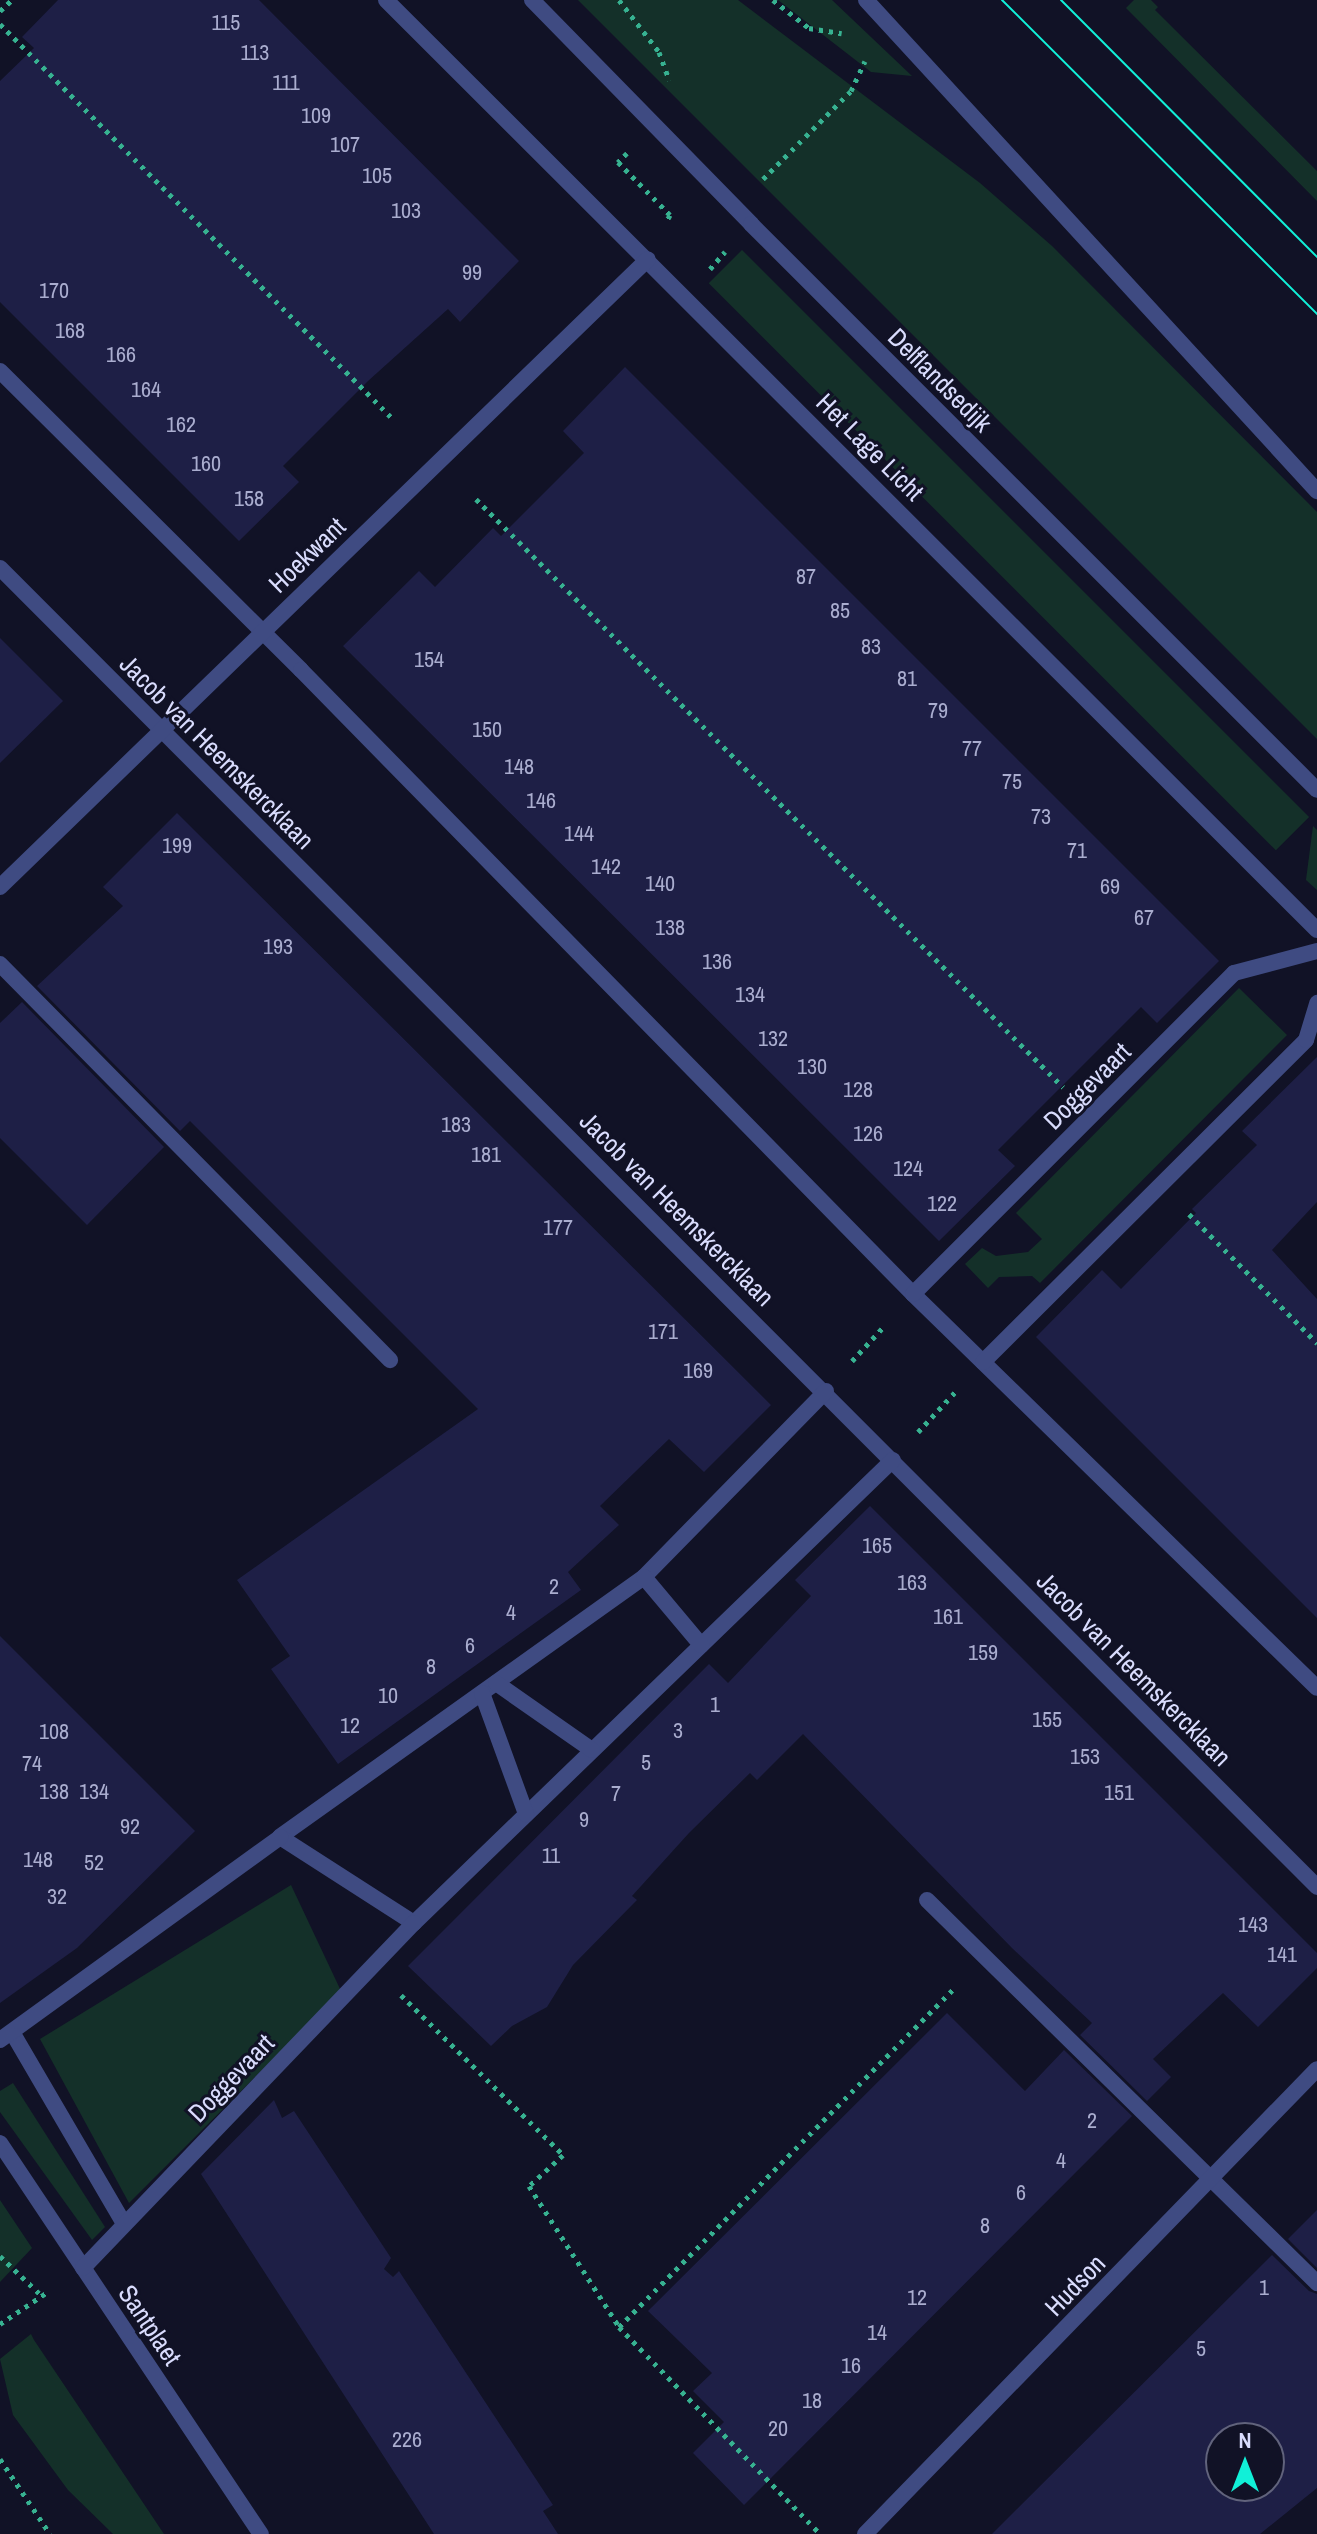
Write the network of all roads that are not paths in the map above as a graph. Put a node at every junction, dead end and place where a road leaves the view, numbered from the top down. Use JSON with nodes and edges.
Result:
{"nodes":[{"id":1,"x":386,"y":0,"type":"edge"},
{"id":2,"x":532,"y":0,"type":"edge"},
{"id":3,"x":870,"y":4,"type":"edge"},
{"id":4,"x":648,"y":259,"type":"junction"},
{"id":5,"x":0,"y":371,"type":"edge"},
{"id":6,"x":1317,"y":491,"type":"edge"},
{"id":7,"x":0,"y":568,"type":"edge"},
{"id":8,"x":263,"y":631,"type":"junction"},
{"id":9,"x":162,"y":732,"type":"junction"},
{"id":10,"x":1317,"y":790,"type":"edge"},
{"id":11,"x":0,"y":887,"type":"edge"},
{"id":12,"x":1317,"y":930,"type":"edge"},
{"id":13,"x":1317,"y":951,"type":"edge"},
{"id":14,"x":0,"y":964,"type":"edge"},
{"id":15,"x":1317,"y":1003,"type":"edge"},
{"id":16,"x":913,"y":1294,"type":"junction"},
{"id":17,"x":390,"y":1360,"type":"dead end"},
{"id":18,"x":983,"y":1362,"type":"junction"},
{"id":19,"x":826,"y":1391,"type":"junction"},
{"id":20,"x":893,"y":1460,"type":"junction"},
{"id":21,"x":644,"y":1577,"type":"junction"},
{"id":22,"x":701,"y":1645,"type":"junction"},
{"id":23,"x":496,"y":1683,"type":"junction"},
{"id":24,"x":1317,"y":1688,"type":"edge"},
{"id":25,"x":482,"y":1693,"type":"junction"},
{"id":26,"x":592,"y":1750,"type":"junction"},
{"id":27,"x":526,"y":1814,"type":"junction"},
{"id":28,"x":280,"y":1837,"type":"junction"},
{"id":29,"x":1317,"y":1887,"type":"edge"},
{"id":30,"x":927,"y":1900,"type":"dead end"},
{"id":31,"x":414,"y":1923,"type":"junction"},
{"id":32,"x":6,"y":2036,"type":"edge"},
{"id":33,"x":1317,"y":2069,"type":"edge"},
{"id":34,"x":0,"y":2143,"type":"edge"},
{"id":35,"x":1212,"y":2179,"type":"junction"},
{"id":36,"x":124,"y":2224,"type":"junction"},
{"id":37,"x":83,"y":2268,"type":"junction"},
{"id":38,"x":1317,"y":2283,"type":"edge"},
{"id":39,"x":261,"y":2534,"type":"edge"},
{"id":40,"x":865,"y":2534,"type":"edge"}],
"edges":[{"from":1,"to":4,"type":"street","name":"Het Lage Licht"},
{"from":2,"to":10,"type":"street","name":"Delflandsedijk"},
{"from":3,"to":6,"type":"street"},
{"from":4,"to":8,"type":"street","name":"Hoekwant"},
{"from":4,"to":12,"type":"street","name":"Het Lage Licht"},
{"from":5,"to":8,"type":"street"},
{"from":7,"to":9,"type":"street","name":"Jacob van Heemskercklaan"},
{"from":8,"to":9,"type":"street","name":"Hoekwant"},
{"from":8,"to":16,"type":"street"},
{"from":9,"to":11,"type":"street","name":"Hoekwant"},
{"from":9,"to":19,"type":"street","name":"Jacob van Heemskercklaan"},
{"from":13,"to":16,"type":"street","name":"Doggevaart"},
{"from":14,"to":17,"type":"street"},
{"from":15,"to":18,"type":"street"},
{"from":16,"to":18,"type":"street"},
{"from":18,"to":24,"type":"street"},
{"from":19,"to":20,"type":"street","name":"Jacob van Heemskercklaan"},
{"from":19,"to":21,"type":"street"},
{"from":20,"to":22,"type":"street","name":"Doggevaart"},
{"from":20,"to":29,"type":"street","name":"Jacob van Heemskercklaan"},
{"from":21,"to":22,"type":"street"},
{"from":21,"to":23,"type":"street"},
{"from":22,"to":26,"type":"street","name":"Doggevaart"},
{"from":23,"to":25,"type":"street"},
{"from":23,"to":26,"type":"street"},
{"from":25,"to":27,"type":"street"},
{"from":25,"to":28,"type":"street"},
{"from":26,"to":27,"type":"street","name":"Doggevaart"},
{"from":27,"to":31,"type":"street","name":"Doggevaart"},
{"from":28,"to":31,"type":"street"},
{"from":28,"to":32,"type":"street"},
{"from":30,"to":35,"type":"street"},
{"from":31,"to":36,"type":"street","name":"Doggevaart"},
{"from":32,"to":36,"type":"street"},
{"from":33,"to":35,"type":"street","name":"Hudson"},
{"from":34,"to":37,"type":"street","name":"Santplaet"},
{"from":35,"to":38,"type":"street"},
{"from":35,"to":40,"type":"street","name":"Hudson"},
{"from":36,"to":37,"type":"street","name":"Doggevaart"},
{"from":37,"to":39,"type":"street","name":"Santplaet"}]}
